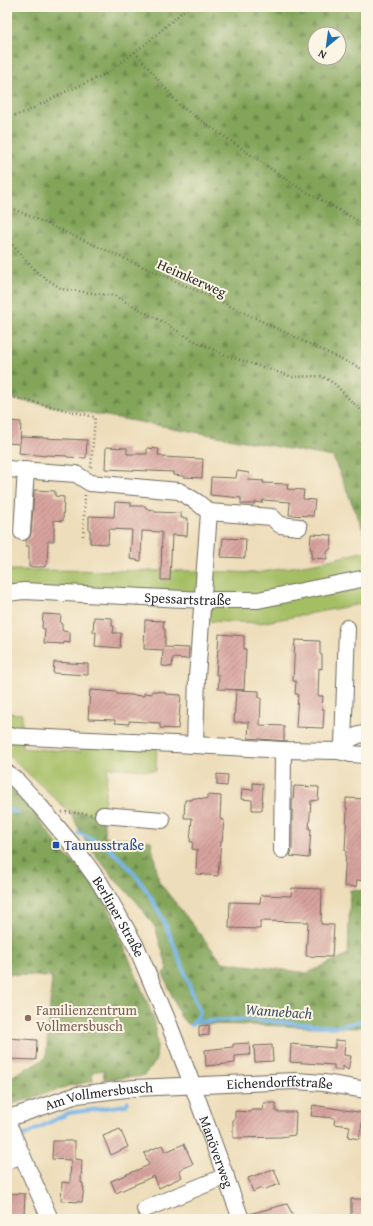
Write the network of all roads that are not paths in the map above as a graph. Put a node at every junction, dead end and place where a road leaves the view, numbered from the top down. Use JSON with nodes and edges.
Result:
{"nodes":[{"id":1,"x":7,"y":469,"type":"edge"},
{"id":2,"x":26,"y":470,"type":"junction"},
{"id":3,"x":209,"y":512,"type":"junction"},
{"id":4,"x":299,"y":527,"type":"dead end"},
{"id":5,"x":22,"y":532,"type":"dead end"},
{"id":6,"x":366,"y":578,"type":"edge"},
{"id":7,"x":7,"y":593,"type":"edge"},
{"id":8,"x":204,"y":600,"type":"junction"},
{"id":9,"x":347,"y":628,"type":"dead end"},
{"id":10,"x":366,"y":734,"type":"edge"},
{"id":11,"x":7,"y":736,"type":"edge"},
{"id":12,"x":195,"y":745,"type":"junction"},
{"id":13,"x":341,"y":748,"type":"junction"},
{"id":14,"x":284,"y":750,"type":"junction"},
{"id":15,"x":366,"y":755,"type":"edge"},
{"id":16,"x":7,"y":773,"type":"edge"},
{"id":17,"x":103,"y":815,"type":"road end"},
{"id":18,"x":162,"y":820,"type":"dead end"},
{"id":19,"x":282,"y":850,"type":"dead end"},
{"id":20,"x":192,"y":1084,"type":"junction"},
{"id":21,"x":366,"y":1090,"type":"edge"},
{"id":22,"x":8,"y":1123,"type":"edge"},
{"id":23,"x":20,"y":1151,"type":"junction"},
{"id":24,"x":7,"y":1162,"type":"edge"},
{"id":25,"x":226,"y":1176,"type":"junction"},
{"id":26,"x":145,"y":1209,"type":"dead end"},
{"id":27,"x":50,"y":1219,"type":"edge"},
{"id":28,"x":241,"y":1219,"type":"edge"}],
"edges":[{"from":1,"to":2,"type":"street"},
{"from":2,"to":3,"type":"street"},
{"from":2,"to":5,"type":"street"},
{"from":3,"to":4,"type":"street"},
{"from":3,"to":8,"type":"street"},
{"from":6,"to":8,"type":"street","name":"Spessartstraße"},
{"from":7,"to":8,"type":"street","name":"Spessartstraße"},
{"from":8,"to":12,"type":"street"},
{"from":9,"to":13,"type":"street"},
{"from":10,"to":13,"type":"street"},
{"from":11,"to":12,"type":"street"},
{"from":12,"to":14,"type":"street"},
{"from":13,"to":14,"type":"street"},
{"from":13,"to":15,"type":"street"},
{"from":14,"to":19,"type":"street"},
{"from":16,"to":20,"type":"street","name":"Berliner Straße"},
{"from":17,"to":18,"type":"street"},
{"from":20,"to":21,"type":"street","name":"Eichendorffstraße"},
{"from":20,"to":22,"type":"street","name":"Am Vollmersbusch"},
{"from":20,"to":25,"type":"street","name":"Manöverweg"},
{"from":22,"to":23,"type":"street"},
{"from":23,"to":24,"type":"street"},
{"from":23,"to":27,"type":"street"},
{"from":25,"to":26,"type":"street"},
{"from":25,"to":28,"type":"street","name":"Manöverweg"}]}
